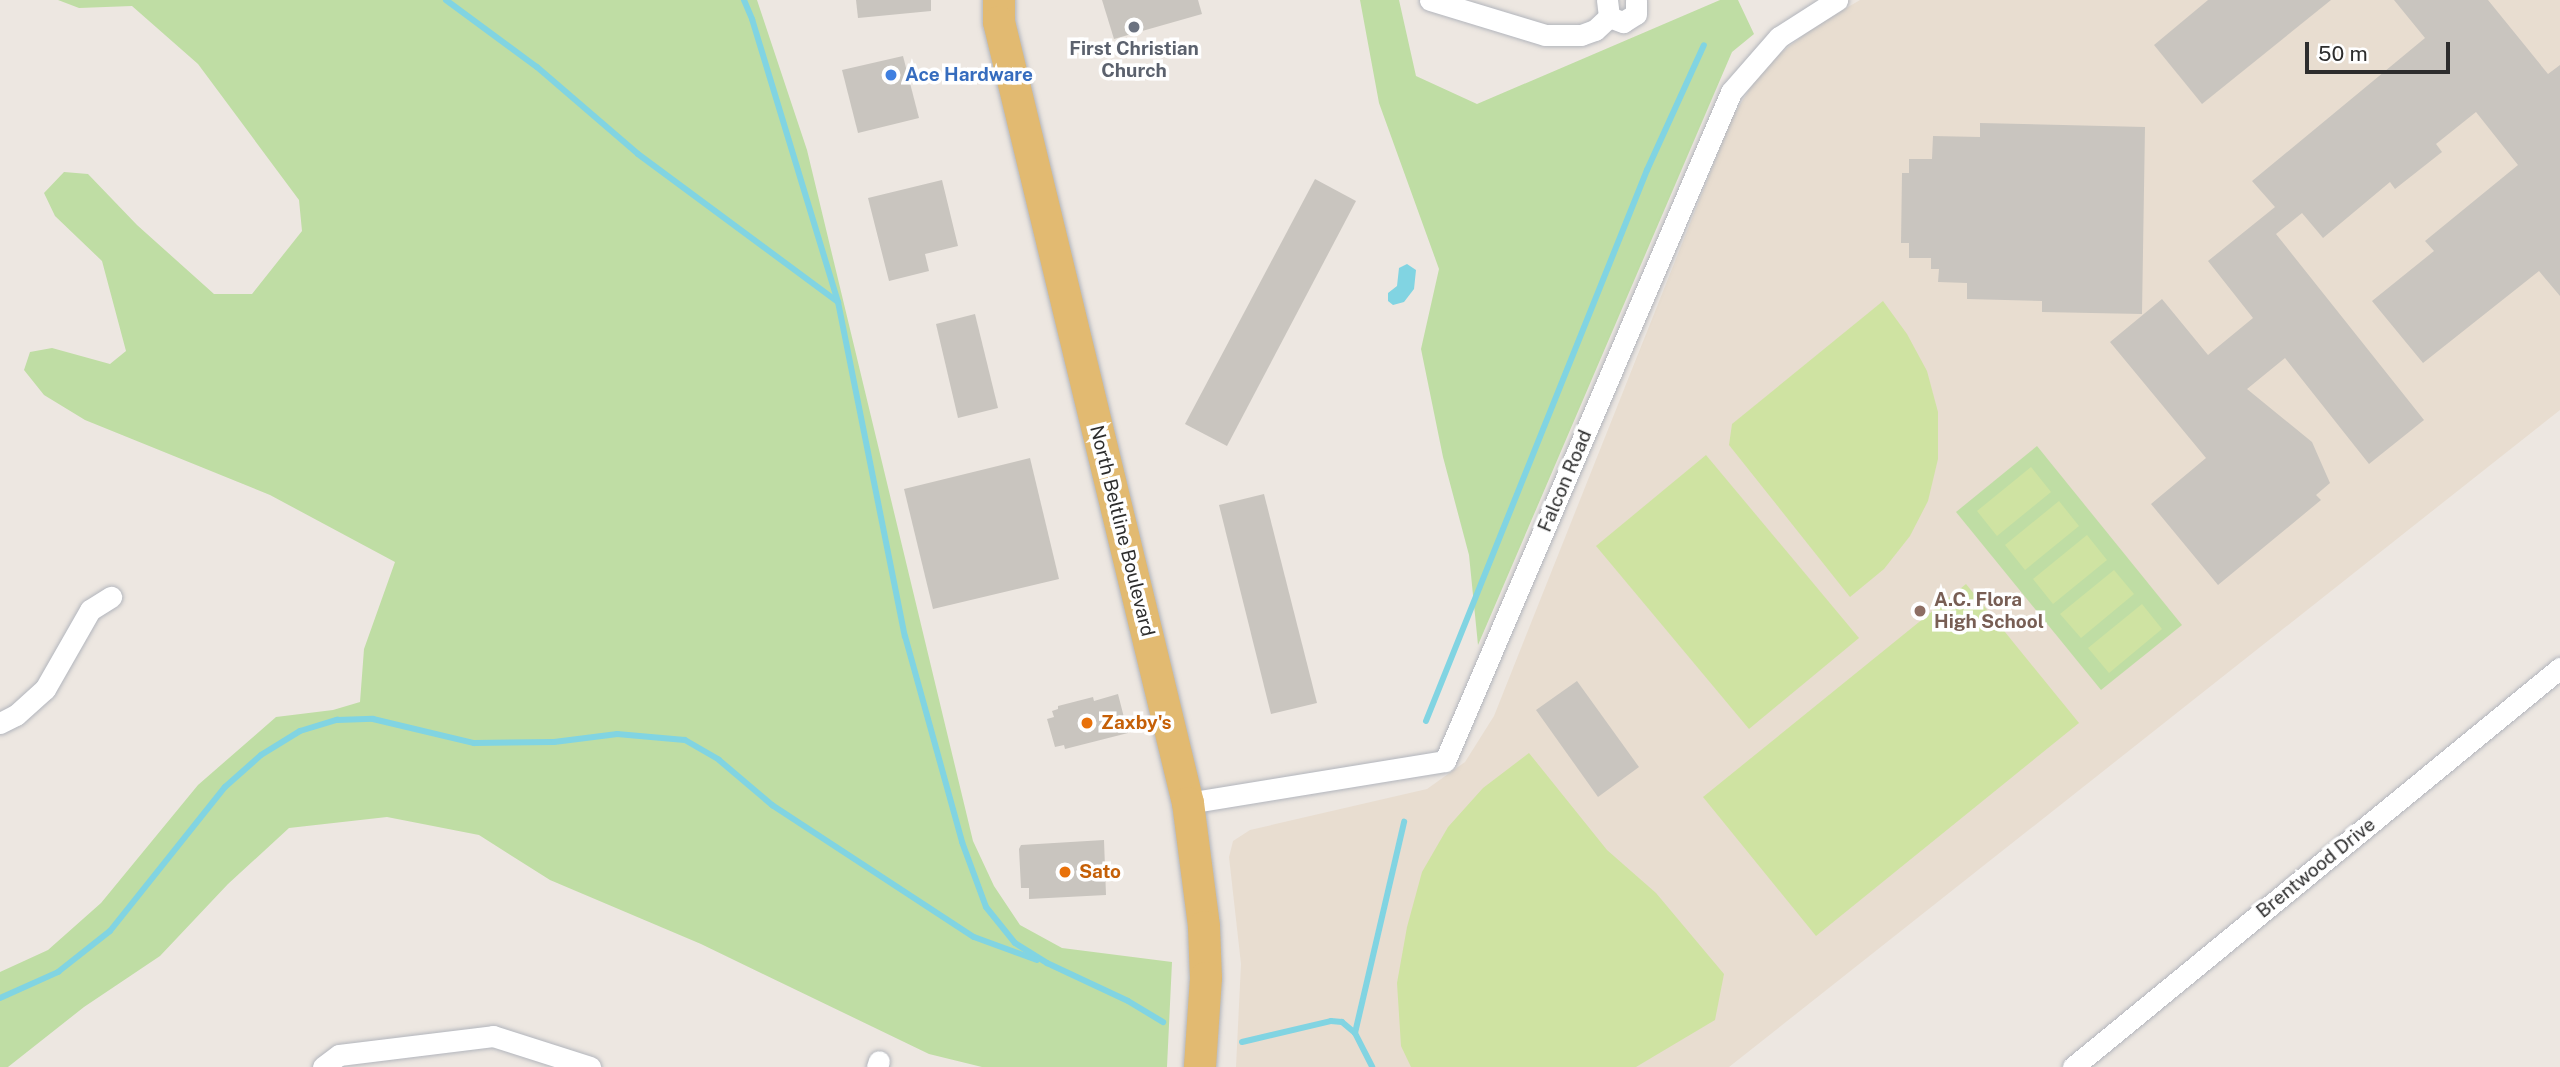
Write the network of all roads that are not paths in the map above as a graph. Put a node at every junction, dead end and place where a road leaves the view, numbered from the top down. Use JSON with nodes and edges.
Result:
{"nodes":[{"id":1,"x":999,"y":0,"type":"edge"},
{"id":2,"x":1430,"y":0,"type":"edge"},
{"id":3,"x":1636,"y":0,"type":"edge"},
{"id":4,"x":1838,"y":0,"type":"edge"},
{"id":5,"x":1608,"y":8,"type":"edge"},
{"id":6,"x":111,"y":597,"type":"dead end"},
{"id":7,"x":2560,"y":668,"type":"edge"},
{"id":8,"x":0,"y":723,"type":"edge"},
{"id":9,"x":1188,"y":803,"type":"junction"},
{"id":10,"x":323,"y":1067,"type":"edge"},
{"id":11,"x":590,"y":1067,"type":"edge"},
{"id":12,"x":1200,"y":1067,"type":"edge"},
{"id":13,"x":2073,"y":1067,"type":"edge"}],
"edges":[{"from":1,"to":9,"type":"main road","name":"North Beltline Boulevard"},
{"from":2,"to":5,"type":"street"},
{"from":3,"to":5,"type":"street"},
{"from":4,"to":9,"type":"street","name":"Falcon Road"},
{"from":6,"to":8,"type":"street"},
{"from":7,"to":13,"type":"street","name":"Brentwood Drive"},
{"from":9,"to":12,"type":"main road","name":"North Beltline Boulevard"},
{"from":10,"to":11,"type":"street"}]}
